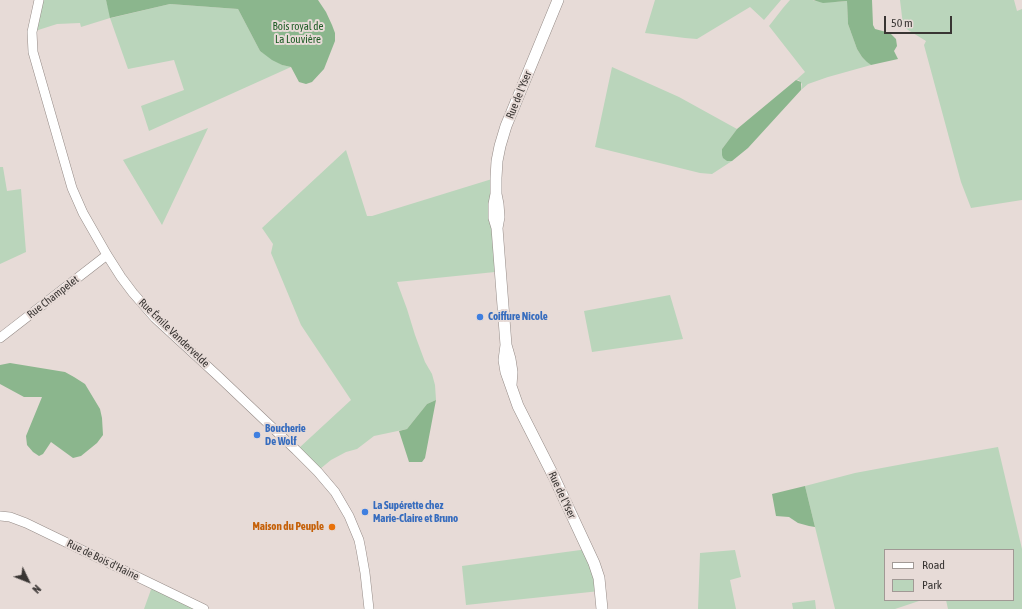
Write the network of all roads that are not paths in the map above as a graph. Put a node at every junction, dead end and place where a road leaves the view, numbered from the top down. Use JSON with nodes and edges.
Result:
{"nodes":[{"id":1,"x":39,"y":0,"type":"edge"},
{"id":2,"x":558,"y":0,"type":"edge"},
{"id":3,"x":107,"y":255,"type":"junction"},
{"id":4,"x":0,"y":338,"type":"edge"},
{"id":5,"x":0,"y":516,"type":"edge"},
{"id":6,"x":204,"y":609,"type":"edge"},
{"id":7,"x":369,"y":609,"type":"edge"},
{"id":8,"x":602,"y":609,"type":"edge"}],
"edges":[{"from":1,"to":3,"type":"street","name":"Rue Émile Vandervelde"},
{"from":2,"to":8,"type":"street","name":"Rue de l'Yser"},
{"from":3,"to":4,"type":"street","name":"Rue Champelet"},
{"from":3,"to":7,"type":"street","name":"Rue Émile Vandervelde"},
{"from":5,"to":6,"type":"street","name":"Rue de Bois d'Haine"}]}
